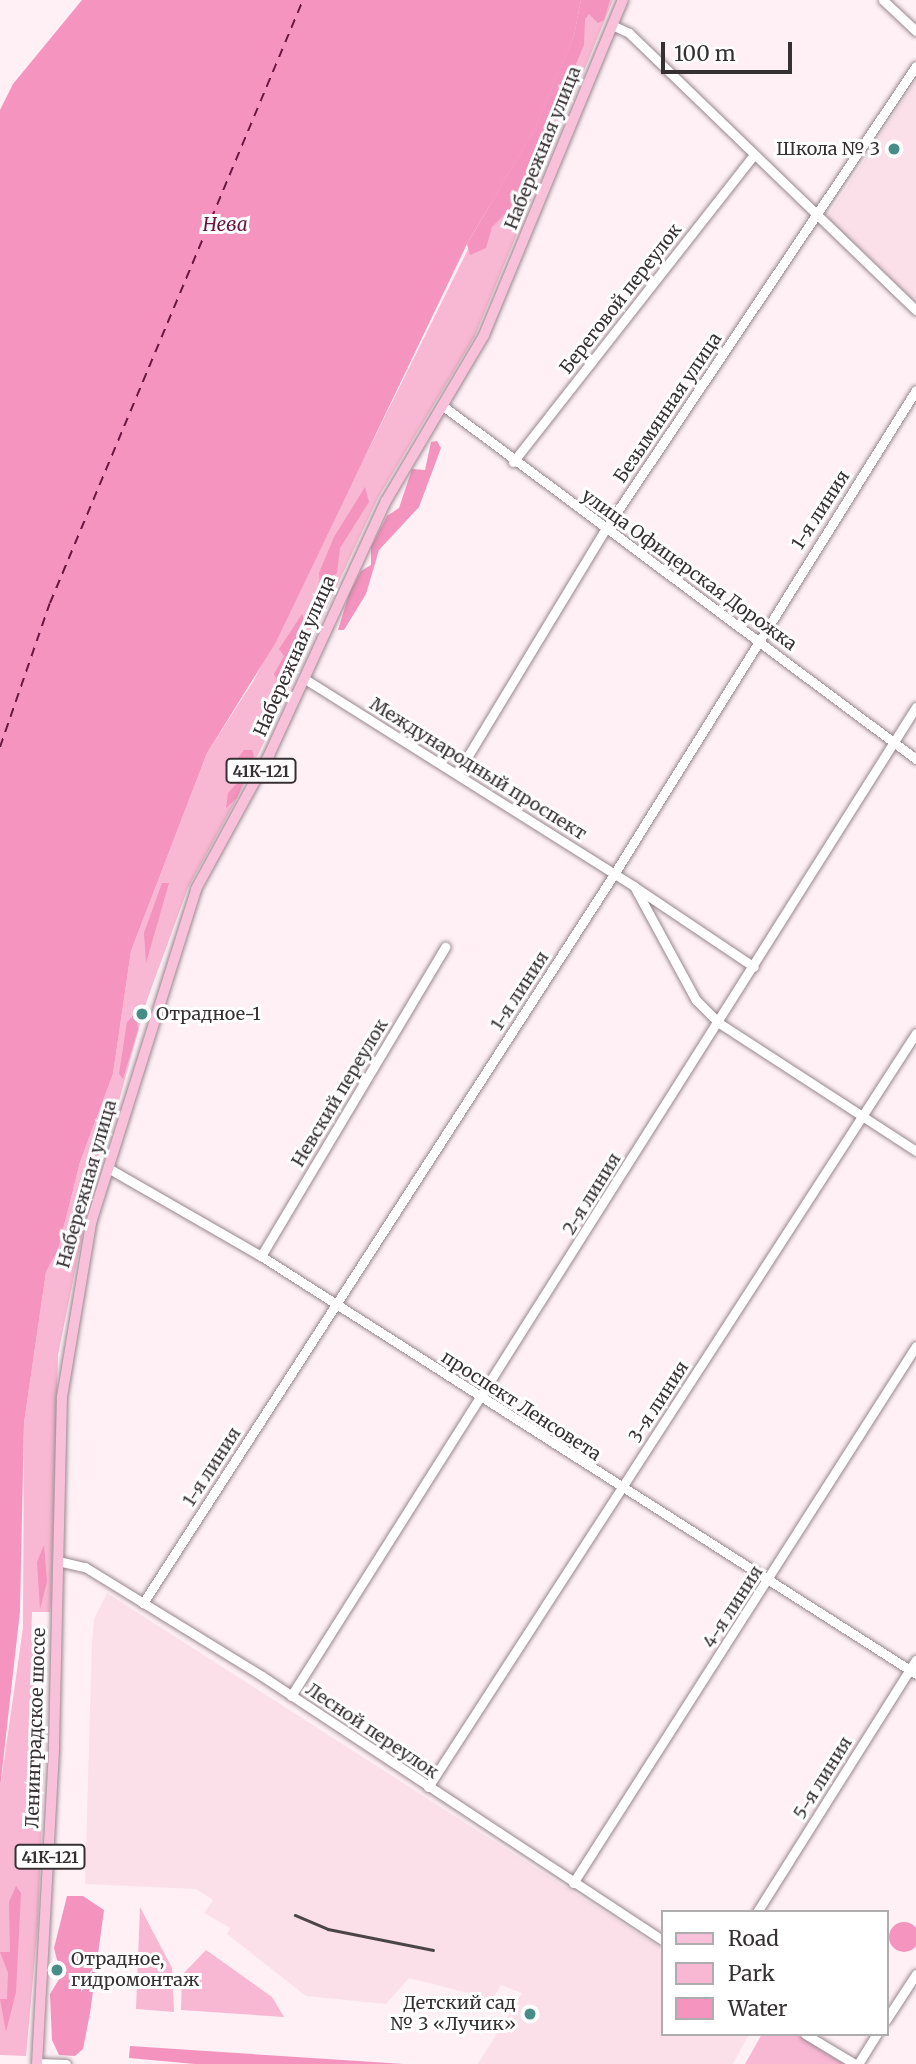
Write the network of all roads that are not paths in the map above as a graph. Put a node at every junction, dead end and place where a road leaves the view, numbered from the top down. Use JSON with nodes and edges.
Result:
{"nodes":[{"id":1,"x":623,"y":0,"type":"edge"},
{"id":2,"x":883,"y":0,"type":"edge"},
{"id":3,"x":612,"y":24,"type":"junction"},
{"id":4,"x":916,"y":31,"type":"edge"},
{"id":5,"x":916,"y":66,"type":"edge"},
{"id":6,"x":754,"y":155,"type":"junction"},
{"id":7,"x":818,"y":214,"type":"junction"},
{"id":8,"x":916,"y":310,"type":"edge"},
{"id":9,"x":916,"y":390,"type":"edge"},
{"id":10,"x":443,"y":406,"type":"junction"},
{"id":11,"x":513,"y":462,"type":"junction"},
{"id":12,"x":606,"y":528,"type":"junction"},
{"id":13,"x":758,"y":638,"type":"junction"},
{"id":14,"x":305,"y":679,"type":"junction"},
{"id":15,"x":916,"y":707,"type":"edge"},
{"id":16,"x":894,"y":743,"type":"junction"},
{"id":17,"x":916,"y":759,"type":"edge"},
{"id":18,"x":457,"y":774,"type":"junction"},
{"id":19,"x":614,"y":874,"type":"junction"},
{"id":20,"x":634,"y":886,"type":"junction"},
{"id":21,"x":445,"y":947,"type":"dead end"},
{"id":22,"x":754,"y":967,"type":"junction"},
{"id":23,"x":719,"y":1023,"type":"junction"},
{"id":24,"x":916,"y":1033,"type":"edge"},
{"id":25,"x":863,"y":1117,"type":"junction"},
{"id":26,"x":916,"y":1151,"type":"edge"},
{"id":27,"x":108,"y":1168,"type":"junction"},
{"id":28,"x":261,"y":1256,"type":"junction"},
{"id":29,"x":336,"y":1305,"type":"junction"},
{"id":30,"x":916,"y":1346,"type":"edge"},
{"id":31,"x":480,"y":1398,"type":"junction"},
{"id":32,"x":621,"y":1490,"type":"junction"},
{"id":33,"x":58,"y":1561,"type":"junction"},
{"id":34,"x":768,"y":1581,"type":"junction"},
{"id":35,"x":143,"y":1603,"type":"junction"},
{"id":36,"x":916,"y":1660,"type":"edge"},
{"id":37,"x":913,"y":1672,"type":"edge"},
{"id":38,"x":291,"y":1696,"type":"junction"},
{"id":39,"x":428,"y":1787,"type":"junction"},
{"id":40,"x":573,"y":1883,"type":"junction"},
{"id":41,"x":758,"y":1910,"type":"edge"},
{"id":42,"x":660,"y":1939,"type":"edge"},
{"id":43,"x":916,"y":1974,"type":"edge"},
{"id":44,"x":888,"y":2017,"type":"edge"},
{"id":45,"x":808,"y":2036,"type":"edge"},
{"id":46,"x":876,"y":2036,"type":"edge"},
{"id":47,"x":37,"y":2063,"type":"edge"},
{"id":48,"x":66,"y":2064,"type":"edge"},
{"id":49,"x":857,"y":2064,"type":"edge"}],
"edges":[{"from":1,"to":3,"type":"main road","name":"Набережная улица","number":"41К-121"},
{"from":2,"to":4,"type":"street"},
{"from":3,"to":6,"type":"street"},
{"from":3,"to":10,"type":"main road","name":"Набережная улица","number":"41К-121"},
{"from":5,"to":7,"type":"street","name":"Безымянная улица"},
{"from":6,"to":7,"type":"street"},
{"from":6,"to":11,"type":"street","name":"Береговой переулок"},
{"from":7,"to":8,"type":"street"},
{"from":7,"to":12,"type":"street","name":"Безымянная улица"},
{"from":9,"to":13,"type":"street","name":"1-я линия"},
{"from":10,"to":11,"type":"street","name":"улица Офицерская Дорожка"},
{"from":10,"to":14,"type":"main road","name":"Набережная улица","number":"41К-121"},
{"from":11,"to":12,"type":"street","name":"улица Офицерская Дорожка"},
{"from":12,"to":13,"type":"street","name":"улица Офицерская Дорожка"},
{"from":12,"to":18,"type":"street","name":"Безымянная улица"},
{"from":13,"to":16,"type":"street","name":"улица Офицерская Дорожка"},
{"from":13,"to":19,"type":"street","name":"1-я линия"},
{"from":14,"to":18,"type":"street","name":"Международный проспект"},
{"from":14,"to":27,"type":"main road","name":"Набережная улица","number":"41К-121"},
{"from":15,"to":16,"type":"street","name":"2-я линия"},
{"from":16,"to":17,"type":"street","name":"улица Офицерская Дорожка"},
{"from":16,"to":22,"type":"street","name":"2-я линия"},
{"from":18,"to":19,"type":"street","name":"Международный проспект"},
{"from":19,"to":20,"type":"street","name":"Международный проспект"},
{"from":19,"to":29,"type":"street","name":"1-я линия"},
{"from":20,"to":22,"type":"street","name":"Международный проспект"},
{"from":20,"to":23,"type":"street"},
{"from":21,"to":28,"type":"street","name":"Невский переулок"},
{"from":22,"to":23,"type":"street","name":"2-я линия"},
{"from":23,"to":25,"type":"street"},
{"from":23,"to":31,"type":"street","name":"2-я линия"},
{"from":24,"to":25,"type":"street","name":"3-я линия"},
{"from":25,"to":26,"type":"street"},
{"from":25,"to":32,"type":"street","name":"3-я линия"},
{"from":27,"to":28,"type":"street","name":"проспект Ленсовета"},
{"from":27,"to":33,"type":"main road","name":"Набережная улица","number":"41К-121"},
{"from":28,"to":29,"type":"street","name":"проспект Ленсовета"},
{"from":29,"to":31,"type":"street","name":"проспект Ленсовета"},
{"from":29,"to":35,"type":"street","name":"1-я линия"},
{"from":30,"to":34,"type":"street","name":"4-я линия"},
{"from":31,"to":32,"type":"street","name":"проспект Ленсовета"},
{"from":31,"to":38,"type":"street","name":"2-я линия"},
{"from":32,"to":34,"type":"street","name":"проспект Ленсовета"},
{"from":32,"to":39,"type":"street","name":"3-я линия"},
{"from":33,"to":35,"type":"street","name":"Лесной переулок"},
{"from":33,"to":47,"type":"main road","name":"Ленинградское шоссе","number":"41К-121"},
{"from":34,"to":37,"type":"street","name":"проспект Ленсовета"},
{"from":34,"to":40,"type":"street","name":"4-я линия"},
{"from":35,"to":38,"type":"street","name":"Лесной переулок"},
{"from":36,"to":37,"type":"street","name":"5-я линия"},
{"from":37,"to":41,"type":"street","name":"5-я линия"},
{"from":38,"to":39,"type":"street","name":"Лесной переулок"},
{"from":39,"to":40,"type":"street","name":"Лесной переулок"},
{"from":40,"to":42,"type":"street","name":"Лесной переулок"},
{"from":43,"to":44,"type":"street"},
{"from":45,"to":49,"type":"street"},
{"from":46,"to":49,"type":"street"},
{"from":47,"to":48,"type":"street"}]}
